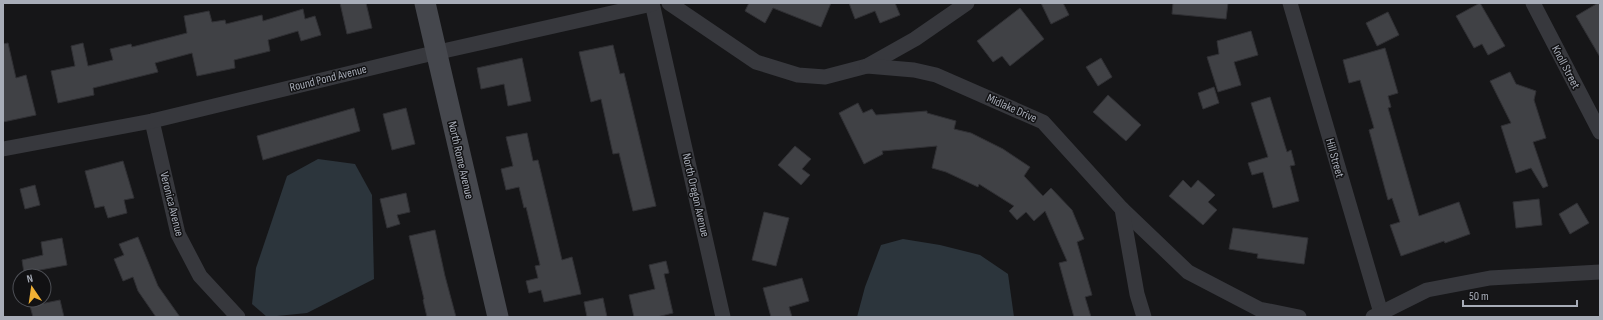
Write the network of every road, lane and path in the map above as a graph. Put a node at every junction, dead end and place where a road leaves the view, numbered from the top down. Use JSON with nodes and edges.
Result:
{"nodes":[{"id":1,"x":425,"y":3,"type":"edge"},
{"id":2,"x":669,"y":3,"type":"edge"},
{"id":3,"x":967,"y":3,"type":"edge"},
{"id":4,"x":1290,"y":3,"type":"edge"},
{"id":5,"x":1533,"y":3,"type":"edge"},
{"id":6,"x":652,"y":4,"type":"edge"},
{"id":7,"x":436,"y":53,"type":"junction"},
{"id":8,"x":867,"y":66,"type":"junction"},
{"id":9,"x":152,"y":121,"type":"junction"},
{"id":10,"x":1600,"y":132,"type":"edge"},
{"id":11,"x":3,"y":149,"type":"edge"},
{"id":12,"x":1122,"y":209,"type":"junction"},
{"id":13,"x":1600,"y":272,"type":"edge"},
{"id":14,"x":1376,"y":315,"type":"edge"},
{"id":15,"x":238,"y":317,"type":"edge"},
{"id":16,"x":498,"y":317,"type":"edge"},
{"id":17,"x":723,"y":317,"type":"edge"},
{"id":18,"x":1144,"y":317,"type":"edge"},
{"id":19,"x":1299,"y":317,"type":"edge"}],
"edges":[{"from":1,"to":7,"type":"street","name":"North Rome Avenue"},
{"from":2,"to":8,"type":"street"},
{"from":3,"to":8,"type":"street"},
{"from":4,"to":14,"type":"street","name":"Hill Street"},
{"from":5,"to":10,"type":"street","name":"Knoll Street"},
{"from":6,"to":7,"type":"street","name":"Round Pond Avenue"},
{"from":6,"to":17,"type":"street","name":"North Oregon Avenue"},
{"from":7,"to":9,"type":"street","name":"Round Pond Avenue"},
{"from":7,"to":16,"type":"street","name":"North Rome Avenue"},
{"from":8,"to":12,"type":"street","name":"Midlake Drive"},
{"from":9,"to":11,"type":"street","name":"Round Pond Avenue"},
{"from":9,"to":15,"type":"street","name":"Veronica Avenue"},
{"from":12,"to":18,"type":"street"},
{"from":12,"to":19,"type":"street","name":"Midlake Drive"},
{"from":13,"to":14,"type":"street"}]}
